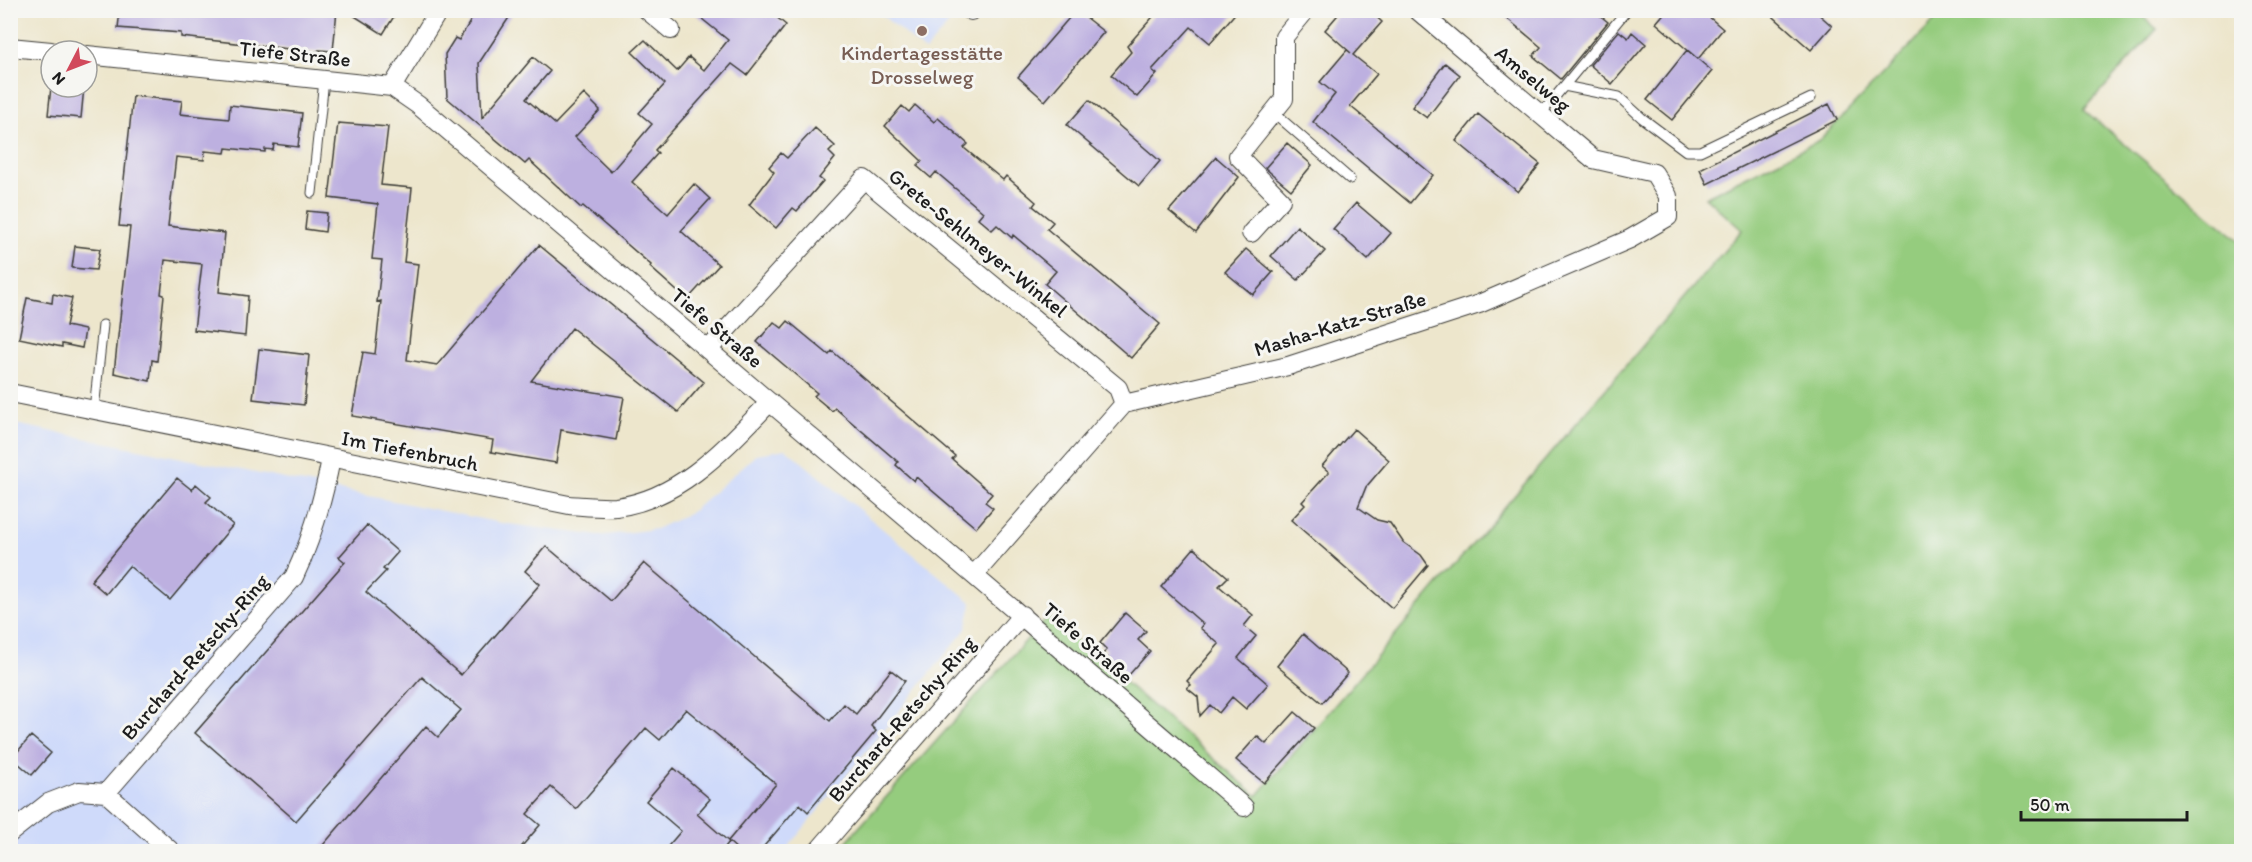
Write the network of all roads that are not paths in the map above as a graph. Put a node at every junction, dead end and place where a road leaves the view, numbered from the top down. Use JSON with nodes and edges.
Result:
{"nodes":[{"id":1,"x":439,"y":10,"type":"edge"},
{"id":2,"x":647,"y":10,"type":"edge"},
{"id":3,"x":1306,"y":10,"type":"edge"},
{"id":4,"x":1417,"y":10,"type":"edge"},
{"id":5,"x":1627,"y":10,"type":"edge"},
{"id":6,"x":671,"y":30,"type":"dead end"},
{"id":7,"x":10,"y":47,"type":"edge"},
{"id":8,"x":39,"y":50,"type":"edge"},
{"id":9,"x":99,"y":56,"type":"edge"},
{"id":10,"x":324,"y":80,"type":"junction"},
{"id":11,"x":1564,"y":86,"type":"junction"},
{"id":12,"x":392,"y":87,"type":"junction"},
{"id":13,"x":1812,"y":98,"type":"dead end"},
{"id":14,"x":1273,"y":112,"type":"junction"},
{"id":15,"x":1540,"y":115,"type":"junction"},
{"id":16,"x":1593,"y":159,"type":"joint"},
{"id":17,"x":1350,"y":179,"type":"dead end"},
{"id":18,"x":312,"y":193,"type":"dead end"},
{"id":19,"x":1251,"y":233,"type":"dead end"},
{"id":20,"x":103,"y":325,"type":"dead end"},
{"id":21,"x":708,"y":351,"type":"junction"},
{"id":22,"x":10,"y":393,"type":"edge"},
{"id":23,"x":770,"y":402,"type":"junction"},
{"id":24,"x":1124,"y":404,"type":"junction"},
{"id":25,"x":94,"y":410,"type":"junction"},
{"id":26,"x":331,"y":459,"type":"junction"},
{"id":27,"x":974,"y":575,"type":"junction"},
{"id":28,"x":1022,"y":615,"type":"junction"},
{"id":29,"x":106,"y":793,"type":"junction"},
{"id":30,"x":1244,"y":807,"type":"dead end"},
{"id":31,"x":10,"y":833,"type":"edge"},
{"id":32,"x":172,"y":852,"type":"edge"},
{"id":33,"x":817,"y":852,"type":"edge"}],
"edges":[{"from":1,"to":12,"type":"street"},
{"from":2,"to":6,"type":"street"},
{"from":3,"to":14,"type":"street"},
{"from":4,"to":15,"type":"street","name":"Amselweg"},
{"from":5,"to":11,"type":"lane"},
{"from":7,"to":8,"type":"street"},
{"from":9,"to":10,"type":"street","name":"Tiefe Straße"},
{"from":10,"to":12,"type":"street","name":"Tiefe Straße"},
{"from":10,"to":18,"type":"lane"},
{"from":11,"to":13,"type":"lane"},
{"from":11,"to":15,"type":"lane"},
{"from":12,"to":21,"type":"street","name":"Tiefe Straße"},
{"from":14,"to":17,"type":"lane"},
{"from":14,"to":19,"type":"street"},
{"from":15,"to":16,"type":"street","name":"Amselweg"},
{"from":16,"to":24,"type":"street","name":"Masha-Katz-Straße"},
{"from":20,"to":25,"type":"lane"},
{"from":21,"to":23,"type":"street","name":"Tiefe Straße"},
{"from":21,"to":24,"type":"street","name":"Grete-Sehlmeyer-Winkel"},
{"from":22,"to":25,"type":"street","name":"Im Tiefenbruch"},
{"from":23,"to":26,"type":"street","name":"Im Tiefenbruch"},
{"from":23,"to":27,"type":"street","name":"Tiefe Straße"},
{"from":24,"to":27,"type":"street"},
{"from":25,"to":26,"type":"street","name":"Im Tiefenbruch"},
{"from":26,"to":29,"type":"street","name":"Burchard-Retschy-Ring"},
{"from":27,"to":28,"type":"street","name":"Tiefe Straße"},
{"from":28,"to":30,"type":"street","name":"Tiefe Straße"},
{"from":28,"to":33,"type":"street","name":"Burchard-Retschy-Ring"},
{"from":29,"to":31,"type":"street"},
{"from":29,"to":32,"type":"street"}]}
